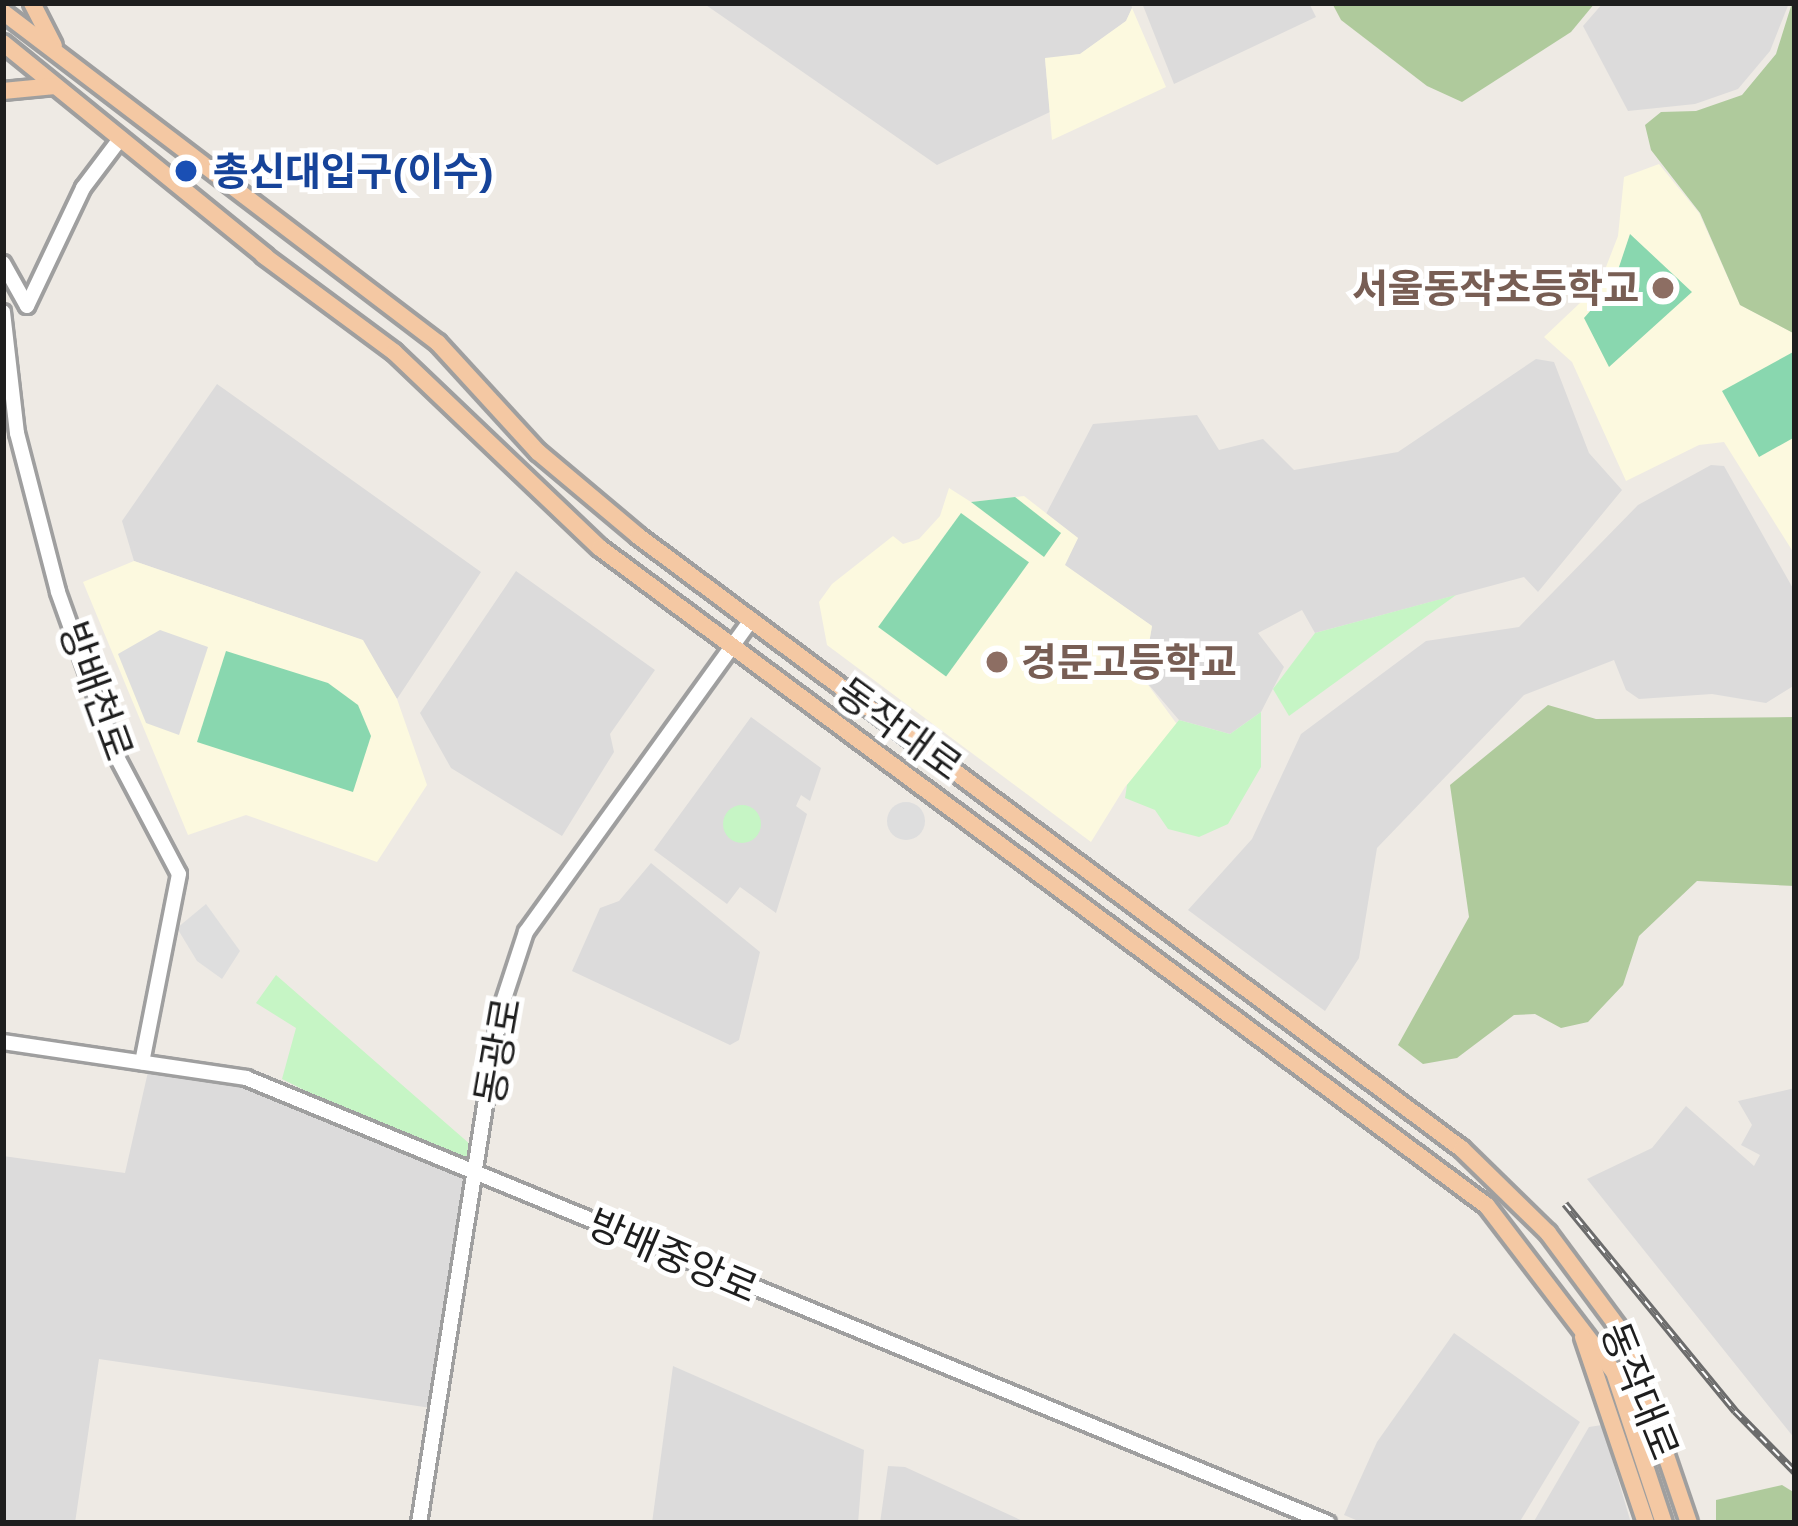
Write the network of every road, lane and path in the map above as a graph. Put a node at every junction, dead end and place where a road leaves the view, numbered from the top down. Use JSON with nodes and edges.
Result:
{"nodes":[{"id":1,"x":32,"y":3,"type":"edge"},
{"id":2,"x":3,"y":12,"type":"edge"},
{"id":3,"x":3,"y":43,"type":"edge"},
{"id":4,"x":65,"y":61,"type":"junction"},
{"id":5,"x":58,"y":86,"type":"junction"},
{"id":6,"x":3,"y":91,"type":"edge"},
{"id":7,"x":120,"y":139,"type":"junction"},
{"id":8,"x":3,"y":262,"type":"edge"},
{"id":9,"x":3,"y":313,"type":"edge"},
{"id":10,"x":751,"y":620,"type":"junction"},
{"id":11,"x":738,"y":646,"type":"junction"},
{"id":12,"x":3,"y":1042,"type":"edge"},
{"id":13,"x":142,"y":1062,"type":"junction"},
{"id":14,"x":478,"y":1176,"type":"junction"},
{"id":15,"x":1603,"y":1303,"type":"junction"},
{"id":16,"x":1576,"y":1319,"type":"junction"},
{"id":17,"x":419,"y":1523,"type":"edge"},
{"id":18,"x":1328,"y":1523,"type":"edge"},
{"id":19,"x":1646,"y":1523,"type":"edge"},
{"id":20,"x":1664,"y":1523,"type":"edge"},
{"id":21,"x":1689,"y":1523,"type":"edge"}],
"edges":[{"from":1,"to":4,"type":"main road"},
{"from":2,"to":4,"type":"main road","name":"동작대로"},
{"from":3,"to":5,"type":"main road","name":"동작대로"},
{"from":4,"to":10,"type":"main road","name":"동작대로"},
{"from":5,"to":6,"type":"main road"},
{"from":5,"to":7,"type":"main road","name":"동작대로"},
{"from":7,"to":8,"type":"street"},
{"from":7,"to":11,"type":"main road","name":"동작대로"},
{"from":9,"to":13,"type":"street","name":"방배천로"},
{"from":10,"to":11,"type":"street","name":"동광로"},
{"from":10,"to":15,"type":"main road","name":"동작대로"},
{"from":11,"to":14,"type":"street","name":"동광로"},
{"from":11,"to":16,"type":"main road","name":"동작대로"},
{"from":12,"to":13,"type":"street","name":"방배중앙로"},
{"from":13,"to":14,"type":"street","name":"방배중앙로"},
{"from":14,"to":17,"type":"street","name":"동광로"},
{"from":14,"to":18,"type":"street","name":"방배중앙로"},
{"from":15,"to":16,"type":"main road"},
{"from":15,"to":21,"type":"main road","name":"동작대로"},
{"from":16,"to":19,"type":"main road","name":"동작대로"},
{"from":16,"to":20,"type":"main road","name":"동작대로"}]}
